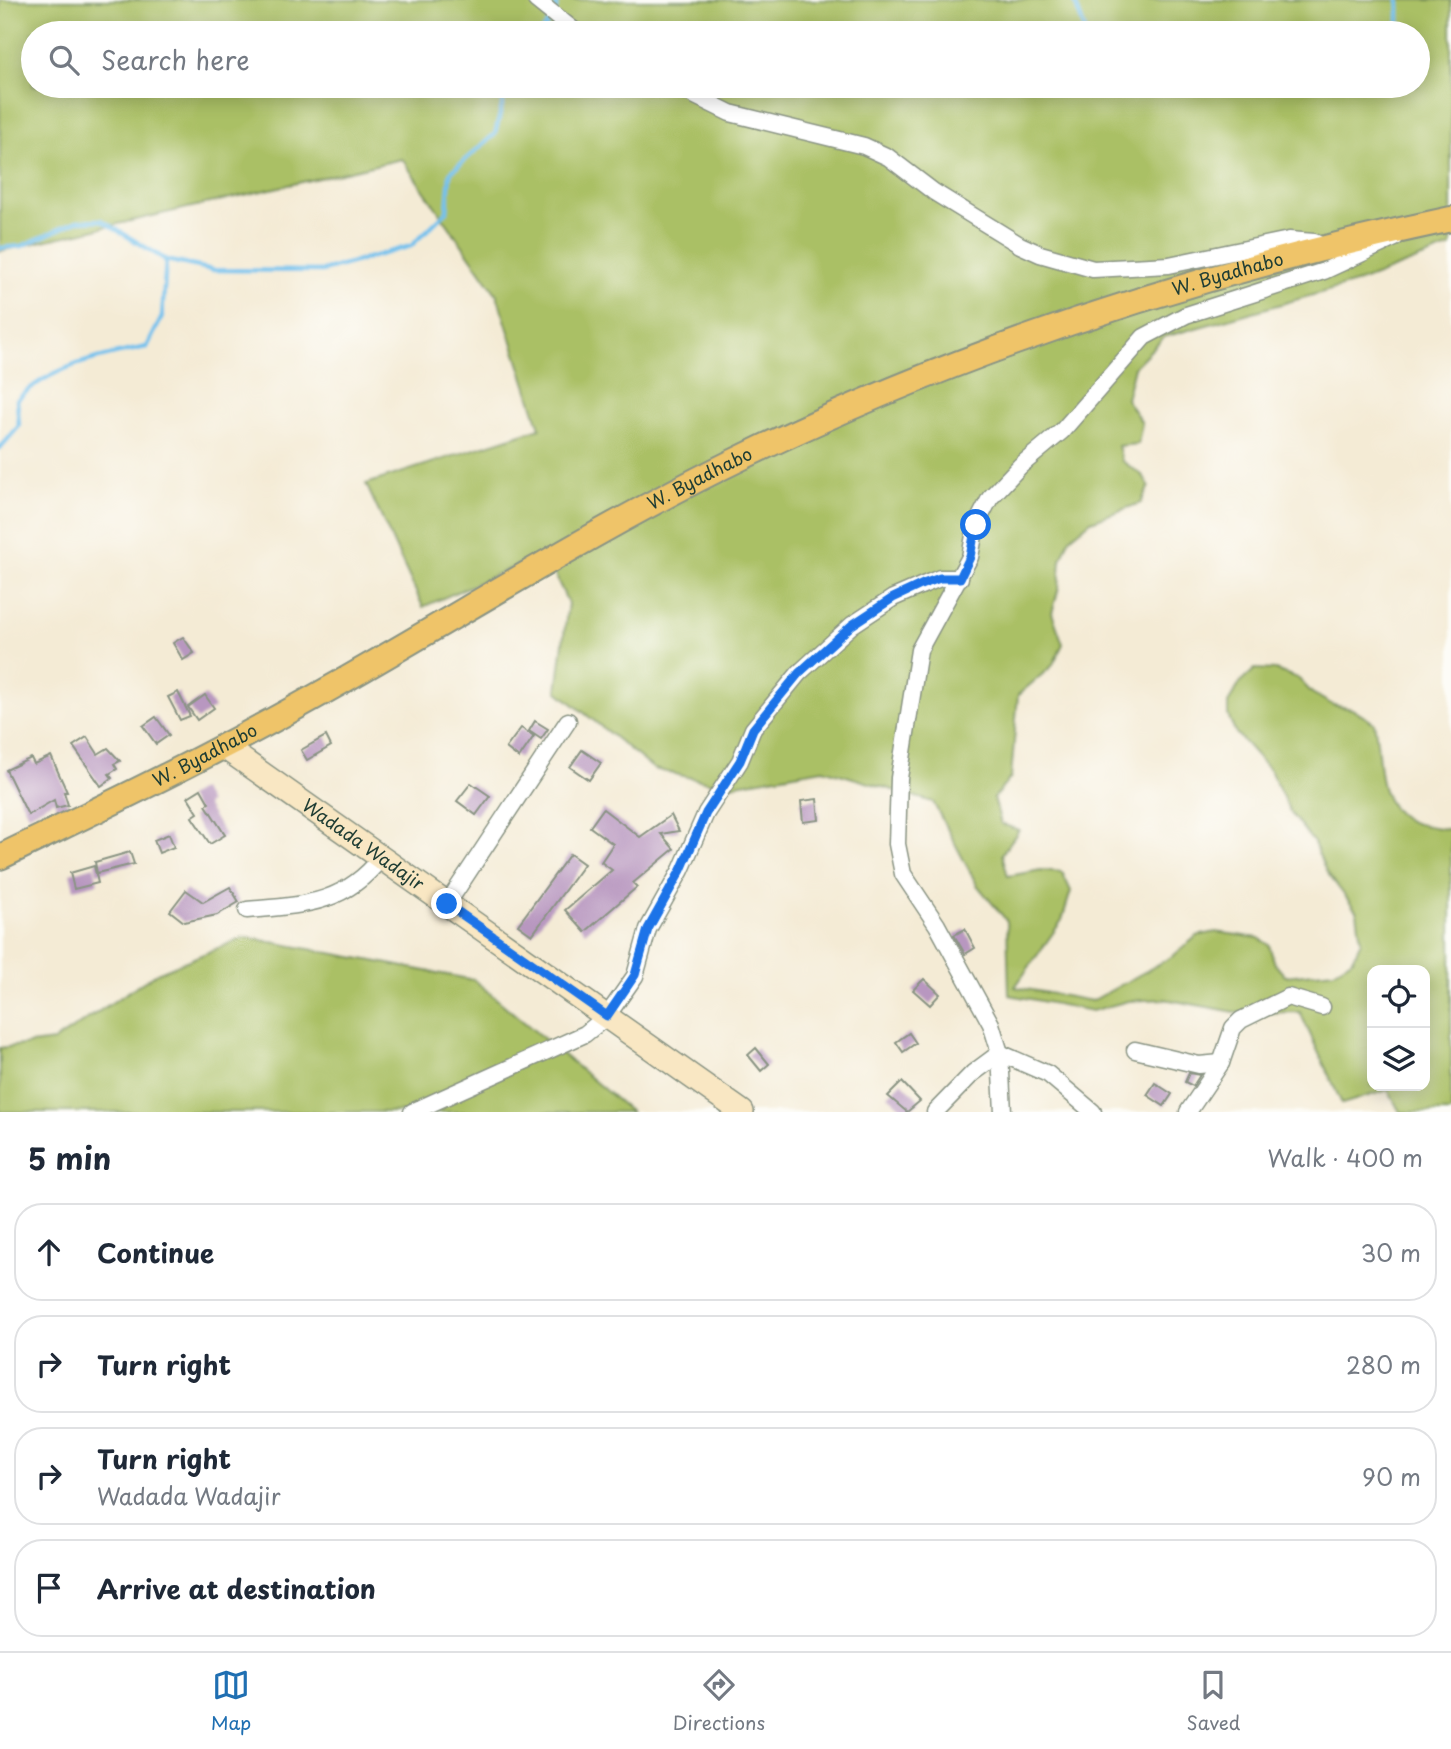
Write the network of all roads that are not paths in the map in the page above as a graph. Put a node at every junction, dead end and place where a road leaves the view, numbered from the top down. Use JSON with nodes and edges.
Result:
{"nodes":[{"id":1,"x":536,"y":0,"type":"edge"},
{"id":2,"x":562,"y":21,"type":"edge"},
{"id":3,"x":699,"y":98,"type":"edge"},
{"id":4,"x":1451,"y":219,"type":"edge"},
{"id":5,"x":1412,"y":227,"type":"junction"},
{"id":6,"x":1325,"y":248,"type":"junction"},
{"id":7,"x":960,"y":578,"type":"junction"},
{"id":8,"x":568,"y":721,"type":"dead end"},
{"id":9,"x":223,"y":747,"type":"junction"},
{"id":10,"x":0,"y":857,"type":"edge"},
{"id":11,"x":381,"y":859,"type":"junction"},
{"id":12,"x":447,"y":904,"type":"junction"},
{"id":13,"x":247,"y":910,"type":"dead end"},
{"id":14,"x":1322,"y":1007,"type":"dead end"},
{"id":15,"x":607,"y":1016,"type":"junction"},
{"id":16,"x":1135,"y":1050,"type":"dead end"},
{"id":17,"x":1000,"y":1053,"type":"junction"},
{"id":18,"x":1221,"y":1063,"type":"junction"},
{"id":19,"x":412,"y":1112,"type":"edge"},
{"id":20,"x":742,"y":1112,"type":"edge"},
{"id":21,"x":935,"y":1112,"type":"edge"},
{"id":22,"x":1003,"y":1112,"type":"edge"},
{"id":23,"x":1093,"y":1112,"type":"edge"},
{"id":24,"x":1188,"y":1112,"type":"edge"}],
"edges":[{"from":1,"to":2,"type":"street"},
{"from":3,"to":6,"type":"street"},
{"from":4,"to":5,"type":"main road","name":"W. Byadhabo"},
{"from":5,"to":6,"type":"main road","name":"W. Byadhabo"},
{"from":5,"to":7,"type":"street"},
{"from":6,"to":9,"type":"main road","name":"W. Byadhabo"},
{"from":7,"to":15,"type":"street"},
{"from":7,"to":17,"type":"street"},
{"from":8,"to":12,"type":"street"},
{"from":9,"to":10,"type":"main road","name":"W. Byadhabo"},
{"from":9,"to":11,"type":"street","name":"Wadada Wadajir"},
{"from":11,"to":12,"type":"street","name":"Wadada Wadajir"},
{"from":11,"to":13,"type":"street"},
{"from":12,"to":15,"type":"street","name":"Wadada Wadajir"},
{"from":14,"to":18,"type":"street"},
{"from":15,"to":19,"type":"street"},
{"from":15,"to":20,"type":"street","name":"Wadada Wadajir"},
{"from":16,"to":18,"type":"street"},
{"from":17,"to":21,"type":"street"},
{"from":17,"to":22,"type":"street"},
{"from":17,"to":23,"type":"street"},
{"from":18,"to":24,"type":"street"}]}
